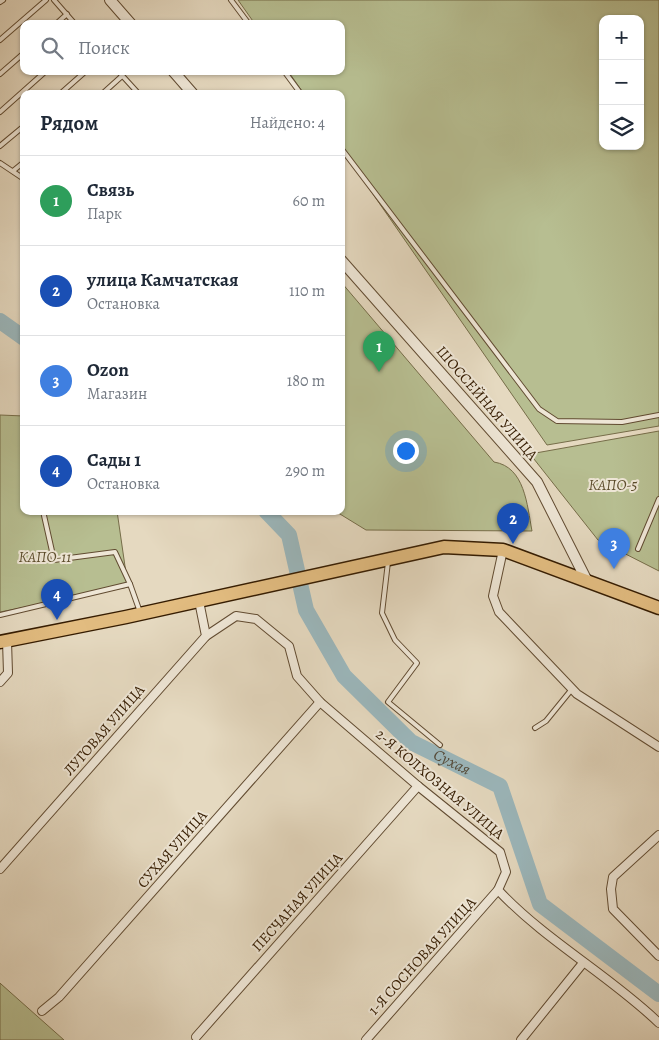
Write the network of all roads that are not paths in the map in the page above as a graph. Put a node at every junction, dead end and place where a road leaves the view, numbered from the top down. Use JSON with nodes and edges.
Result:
{"nodes":[{"id":1,"x":46,"y":0,"type":"edge"},
{"id":2,"x":54,"y":0,"type":"edge"},
{"id":3,"x":110,"y":0,"type":"edge"},
{"id":4,"x":231,"y":0,"type":"edge"},
{"id":5,"x":67,"y":14,"type":"junction"},
{"id":6,"x":23,"y":20,"type":"edge"},
{"id":7,"x":60,"y":20,"type":"edge"},
{"id":8,"x":72,"y":20,"type":"edge"},
{"id":9,"x":128,"y":20,"type":"edge"},
{"id":10,"x":245,"y":20,"type":"edge"},
{"id":11,"x":20,"y":23,"type":"edge"},
{"id":12,"x":0,"y":40,"type":"edge"},
{"id":13,"x":20,"y":56,"type":"edge"},
{"id":14,"x":0,"y":74,"type":"edge"},
{"id":15,"x":42,"y":75,"type":"edge"},
{"id":16,"x":81,"y":75,"type":"edge"},
{"id":17,"x":176,"y":75,"type":"edge"},
{"id":18,"x":287,"y":75,"type":"edge"},
{"id":19,"x":122,"y":76,"type":"joint"},
{"id":20,"x":25,"y":90,"type":"edge"},
{"id":21,"x":65,"y":90,"type":"edge"},
{"id":22,"x":106,"y":90,"type":"edge"},
{"id":23,"x":134,"y":90,"type":"edge"},
{"id":24,"x":190,"y":90,"type":"edge"},
{"id":25,"x":298,"y":90,"type":"edge"},
{"id":26,"x":20,"y":94,"type":"edge"},
{"id":27,"x":0,"y":112,"type":"edge"},
{"id":28,"x":20,"y":129,"type":"edge"},
{"id":29,"x":0,"y":146,"type":"edge"},
{"id":30,"x":345,"y":153,"type":"edge"},
{"id":31,"x":0,"y":163,"type":"edge"},
{"id":32,"x":20,"y":166,"type":"edge"},
{"id":33,"x":13,"y":172,"type":"junction"},
{"id":34,"x":20,"y":176,"type":"edge"},
{"id":35,"x":345,"y":265,"type":"edge"},
{"id":36,"x":659,"y":415,"type":"edge"},
{"id":37,"x":659,"y":499,"type":"edge"},
{"id":38,"x":44,"y":515,"type":"edge"},
{"id":39,"x":638,"y":549,"type":"dead end"},
{"id":40,"x":503,"y":550,"type":"junction"},
{"id":41,"x":388,"y":559,"type":"junction"},
{"id":42,"x":587,"y":581,"type":"junction"},
{"id":43,"x":130,"y":584,"type":"junction"},
{"id":44,"x":199,"y":601,"type":"junction"},
{"id":45,"x":659,"y":608,"type":"edge"},
{"id":46,"x":140,"y":614,"type":"junction"},
{"id":47,"x":0,"y":615,"type":"edge"},
{"id":48,"x":206,"y":636,"type":"junction"},
{"id":49,"x":4,"y":641,"type":"edge"},
{"id":50,"x":0,"y":682,"type":"edge"},
{"id":51,"x":572,"y":689,"type":"junction"},
{"id":52,"x":320,"y":702,"type":"junction"},
{"id":53,"x":535,"y":728,"type":"dead end"},
{"id":54,"x":440,"y":745,"type":"dead end"},
{"id":55,"x":659,"y":747,"type":"edge"},
{"id":56,"x":418,"y":786,"type":"junction"},
{"id":57,"x":659,"y":835,"type":"edge"},
{"id":58,"x":0,"y":869,"type":"edge"},
{"id":59,"x":498,"y":890,"type":"junction"},
{"id":60,"x":659,"y":956,"type":"edge"},
{"id":61,"x":583,"y":963,"type":"junction"},
{"id":62,"x":42,"y":1011,"type":"dead end"},
{"id":63,"x":659,"y":1023,"type":"edge"},
{"id":64,"x":196,"y":1036,"type":"dead end"},
{"id":65,"x":366,"y":1040,"type":"edge"},
{"id":66,"x":521,"y":1040,"type":"edge"}],
"edges":[{"from":1,"to":6,"type":"lane"},
{"from":2,"to":5,"type":"lane"},
{"from":3,"to":9,"type":"street"},
{"from":4,"to":10,"type":"lane"},
{"from":5,"to":7,"type":"lane"},
{"from":5,"to":8,"type":"lane"},
{"from":11,"to":12,"type":"lane"},
{"from":13,"to":14,"type":"lane"},
{"from":15,"to":20,"type":"lane"},
{"from":16,"to":21,"type":"lane"},
{"from":17,"to":24,"type":"street"},
{"from":18,"to":25,"type":"lane"},
{"from":19,"to":22,"type":"lane"},
{"from":19,"to":23,"type":"lane"},
{"from":26,"to":27,"type":"lane"},
{"from":28,"to":29,"type":"lane"},
{"from":30,"to":36,"type":"lane"},
{"from":31,"to":33,"type":"lane"},
{"from":32,"to":33,"type":"lane"},
{"from":33,"to":34,"type":"lane"},
{"from":35,"to":42,"type":"street","name":"ШОССЕЙНАЯ УЛИЦА"},
{"from":37,"to":39,"type":"lane"},
{"from":38,"to":43,"type":"lane"},
{"from":40,"to":41,"type":"main road"},
{"from":40,"to":42,"type":"main road"},
{"from":40,"to":51,"type":"street"},
{"from":41,"to":44,"type":"main road"},
{"from":41,"to":54,"type":"lane"},
{"from":42,"to":45,"type":"main road"},
{"from":43,"to":46,"type":"lane"},
{"from":43,"to":47,"type":"lane"},
{"from":44,"to":46,"type":"main road"},
{"from":44,"to":48,"type":"street"},
{"from":46,"to":49,"type":"main road"},
{"from":48,"to":52,"type":"street","name":"2-Я КОЛХОЗНАЯ УЛИЦА"},
{"from":48,"to":58,"type":"street","name":"ЛУГОВАЯ УЛИЦА"},
{"from":49,"to":50,"type":"street"},
{"from":51,"to":53,"type":"lane"},
{"from":51,"to":55,"type":"street"},
{"from":52,"to":56,"type":"street","name":"2-Я КОЛХОЗНАЯ УЛИЦА"},
{"from":52,"to":62,"type":"street","name":"СУХАЯ УЛИЦА"},
{"from":56,"to":59,"type":"street","name":"2-Я КОЛХОЗНАЯ УЛИЦА"},
{"from":56,"to":64,"type":"street","name":"ПЕСЧАНАЯ УЛИЦА"},
{"from":57,"to":60,"type":"street"},
{"from":59,"to":61,"type":"street"},
{"from":59,"to":65,"type":"street","name":"1-Я СОСНОВАЯ УЛИЦА"},
{"from":61,"to":63,"type":"street"},
{"from":61,"to":66,"type":"street"}]}
